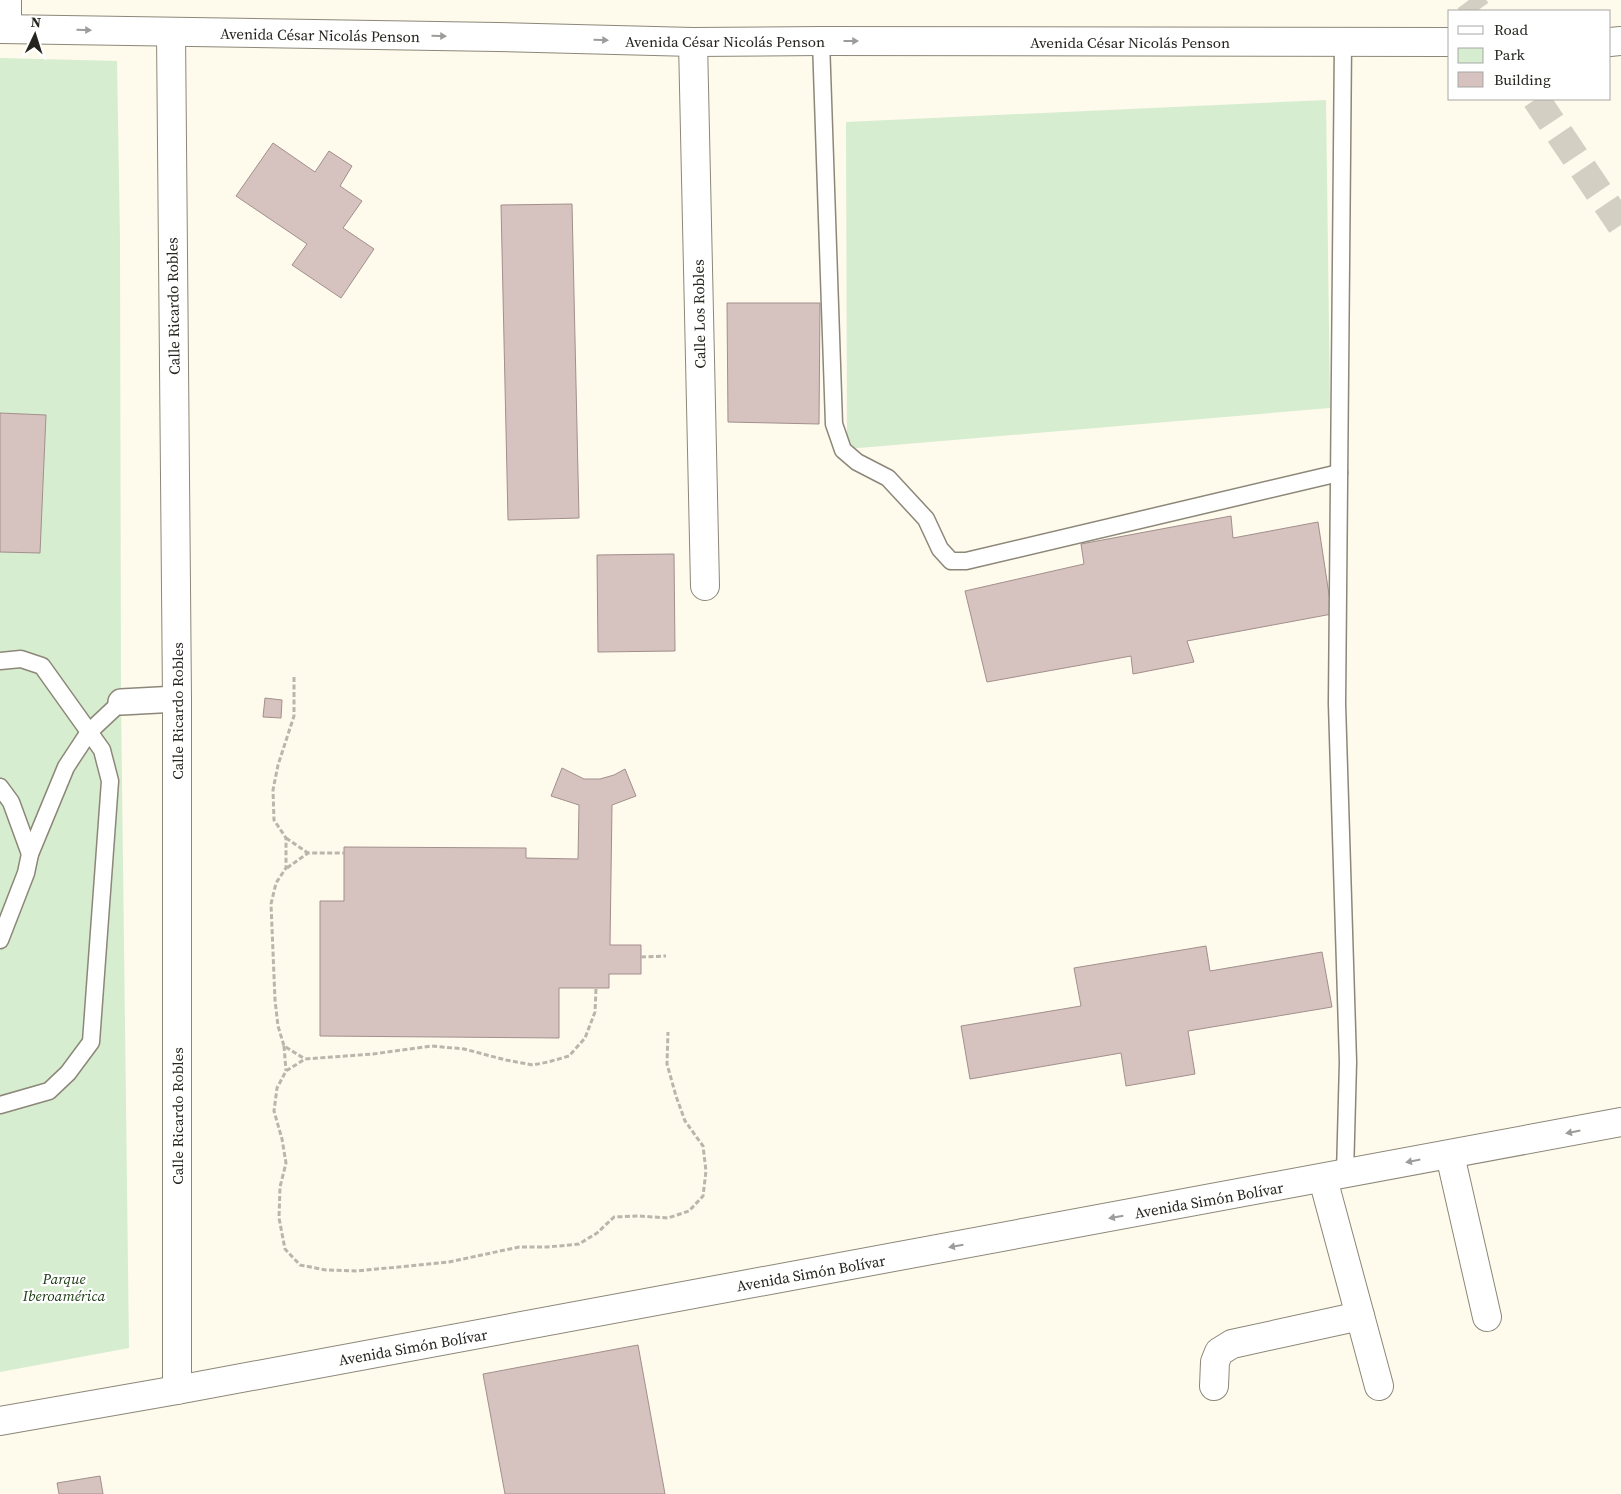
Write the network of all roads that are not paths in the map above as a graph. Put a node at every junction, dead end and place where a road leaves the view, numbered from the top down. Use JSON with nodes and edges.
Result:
{"nodes":[{"id":1,"x":7,"y":0,"type":"edge"},
{"id":2,"x":3,"y":29,"type":"edge"},
{"id":3,"x":171,"y":32,"type":"junction"},
{"id":4,"x":821,"y":41,"type":"junction"},
{"id":5,"x":694,"y":42,"type":"junction"},
{"id":6,"x":1343,"y":42,"type":"junction"},
{"id":7,"x":1448,"y":42,"type":"edge"},
{"id":8,"x":1339,"y":474,"type":"junction"},
{"id":9,"x":705,"y":586,"type":"dead end"},
{"id":10,"x":0,"y":661,"type":"edge"},
{"id":11,"x":177,"y":699,"type":"junction"},
{"id":12,"x":122,"y":702,"type":"joint"},
{"id":13,"x":89,"y":732,"type":"junction"},
{"id":14,"x":0,"y":787,"type":"edge"},
{"id":15,"x":30,"y":854,"type":"junction"},
{"id":16,"x":0,"y":940,"type":"edge"},
{"id":17,"x":0,"y":1106,"type":"edge"},
{"id":18,"x":1621,"y":1122,"type":"edge"},
{"id":19,"x":1450,"y":1155,"type":"junction"},
{"id":20,"x":1334,"y":1176,"type":"junction"},
{"id":21,"x":1360,"y":1316,"type":"junction"},
{"id":22,"x":1487,"y":1318,"type":"dead end"},
{"id":23,"x":1214,"y":1386,"type":"dead end"},
{"id":24,"x":1379,"y":1386,"type":"dead end"},
{"id":25,"x":177,"y":1390,"type":"junction"},
{"id":26,"x":0,"y":1421,"type":"edge"}],
"edges":[{"from":1,"to":2,"type":"main road"},
{"from":2,"to":3,"type":"main road","name":"Avenida César Nicolás Penson","one_way":true},
{"from":3,"to":5,"type":"main road","name":"Avenida César Nicolás Penson","one_way":true},
{"from":3,"to":11,"type":"main road","name":"Calle Ricardo Robles"},
{"from":4,"to":5,"type":"main road","name":"Avenida César Nicolás Penson"},
{"from":4,"to":6,"type":"main road","name":"Avenida César Nicolás Penson","one_way":true},
{"from":4,"to":8,"type":"lane"},
{"from":5,"to":9,"type":"main road","name":"Calle Los Robles"},
{"from":6,"to":7,"type":"main road","name":"Avenida César Nicolás Penson"},
{"from":6,"to":8,"type":"lane"},
{"from":8,"to":20,"type":"lane"},
{"from":10,"to":13,"type":"lane"},
{"from":11,"to":12,"type":"street"},
{"from":11,"to":25,"type":"main road","name":"Calle Ricardo Robles"},
{"from":12,"to":13,"type":"lane"},
{"from":13,"to":15,"type":"lane"},
{"from":13,"to":17,"type":"lane"},
{"from":14,"to":15,"type":"lane"},
{"from":15,"to":16,"type":"lane"},
{"from":18,"to":19,"type":"main road","name":"Avenida Simón Bolívar","one_way":true},
{"from":19,"to":20,"type":"main road","name":"Avenida Simón Bolívar","one_way":true},
{"from":19,"to":22,"type":"main road"},
{"from":20,"to":21,"type":"main road"},
{"from":20,"to":25,"type":"main road","name":"Avenida Simón Bolívar","one_way":true},
{"from":21,"to":23,"type":"main road"},
{"from":21,"to":24,"type":"main road"},
{"from":25,"to":26,"type":"main road","name":"Avenida Simón Bolívar"}]}
